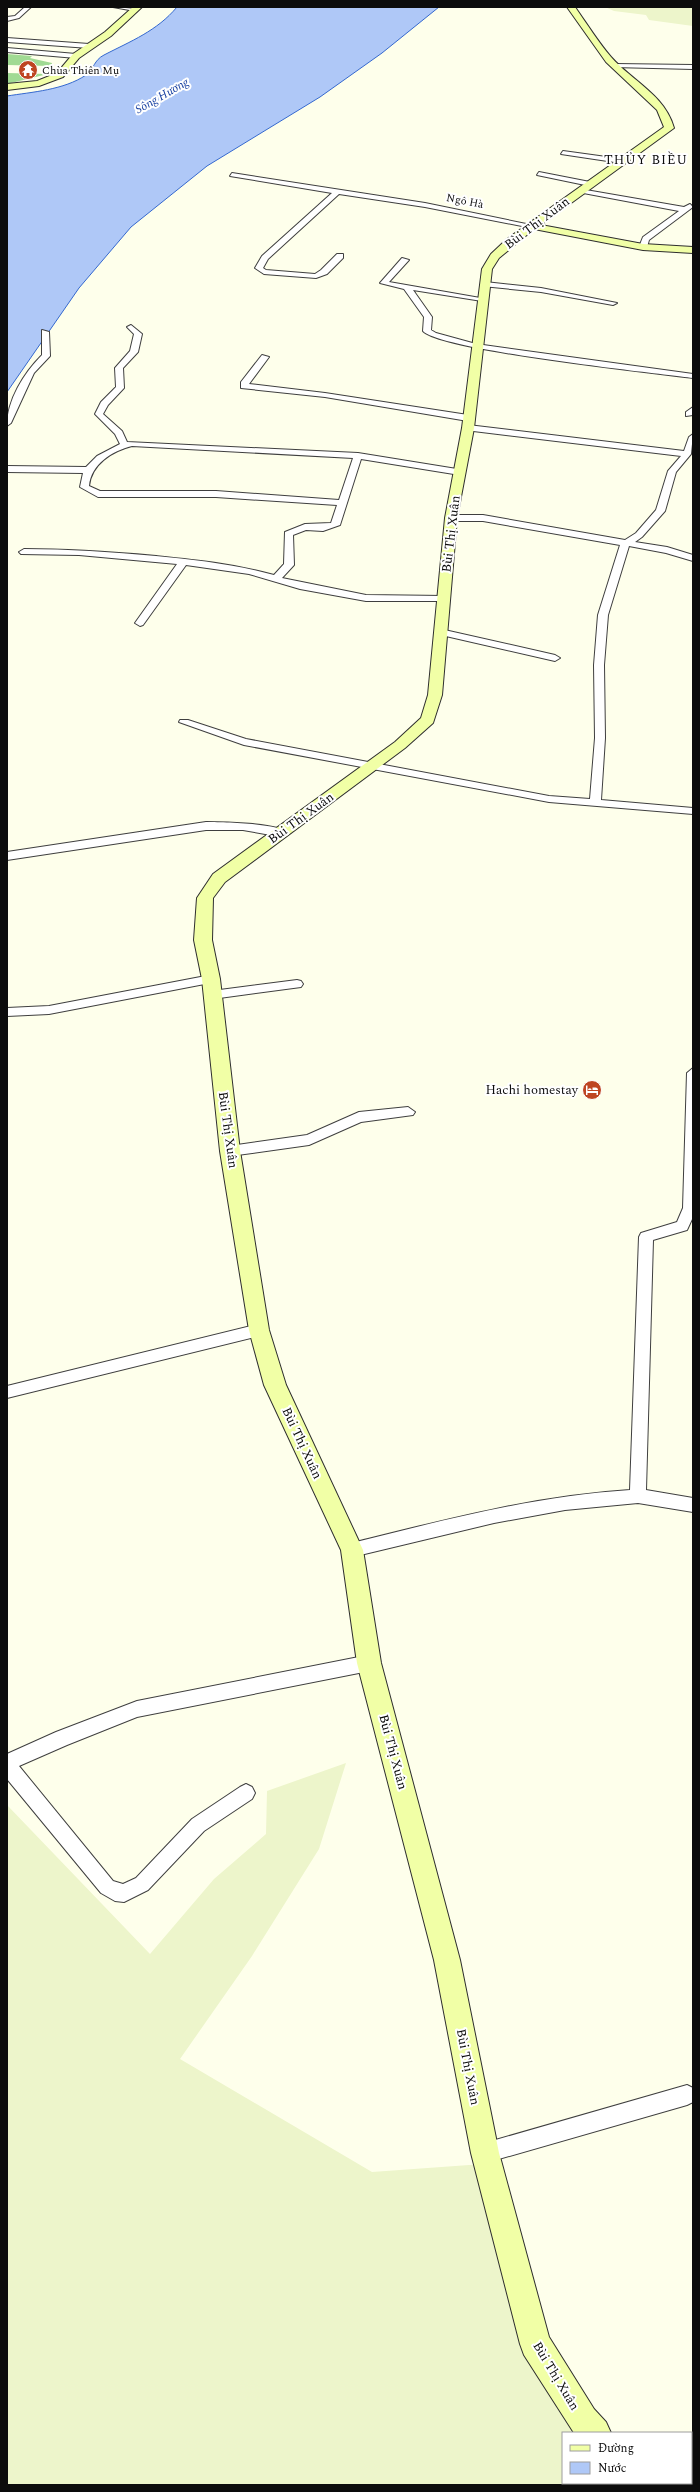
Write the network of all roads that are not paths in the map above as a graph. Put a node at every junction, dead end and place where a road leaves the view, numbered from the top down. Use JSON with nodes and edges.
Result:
{"nodes":[{"id":1,"x":28,"y":7,"type":"edge"},
{"id":2,"x":116,"y":7,"type":"edge"},
{"id":3,"x":571,"y":7,"type":"edge"},
{"id":4,"x":136,"y":8,"type":"edge"},
{"id":5,"x":7,"y":19,"type":"edge"},
{"id":6,"x":7,"y":40,"type":"edge"},
{"id":7,"x":89,"y":46,"type":"junction"},
{"id":8,"x":7,"y":50,"type":"edge"},
{"id":9,"x":76,"y":56,"type":"junction"},
{"id":10,"x":615,"y":66,"type":"junction"},
{"id":11,"x":693,"y":67,"type":"edge"},
{"id":12,"x":7,"y":87,"type":"edge"},
{"id":13,"x":563,"y":153,"type":"dead end"},
{"id":14,"x":621,"y":161,"type":"junction"},
{"id":15,"x":539,"y":174,"type":"dead end"},
{"id":16,"x":232,"y":175,"type":"dead end"},
{"id":17,"x":585,"y":187,"type":"junction"},
{"id":18,"x":337,"y":192,"type":"junction"},
{"id":19,"x":693,"y":204,"type":"edge"},
{"id":20,"x":687,"y":210,"type":"junction"},
{"id":21,"x":532,"y":226,"type":"junction"},
{"id":22,"x":643,"y":246,"type":"junction"},
{"id":23,"x":693,"y":250,"type":"edge"},
{"id":24,"x":340,"y":256,"type":"dead end"},
{"id":25,"x":405,"y":260,"type":"dead end"},
{"id":26,"x":406,"y":286,"type":"junction"},
{"id":27,"x":484,"y":291,"type":"junction"},
{"id":28,"x":613,"y":303,"type":"dead end"},
{"id":29,"x":131,"y":327,"type":"dead end"},
{"id":30,"x":45,"y":332,"type":"dead end"},
{"id":31,"x":476,"y":346,"type":"junction"},
{"id":32,"x":265,"y":357,"type":"dead end"},
{"id":33,"x":693,"y":376,"type":"edge"},
{"id":34,"x":7,"y":423,"type":"edge"},
{"id":35,"x":468,"y":423,"type":"junction"},
{"id":36,"x":693,"y":437,"type":"edge"},
{"id":37,"x":124,"y":444,"type":"junction"},
{"id":38,"x":687,"y":454,"type":"junction"},
{"id":39,"x":358,"y":456,"type":"junction"},
{"id":40,"x":7,"y":470,"type":"edge"},
{"id":41,"x":87,"y":470,"type":"junction"},
{"id":42,"x":460,"y":472,"type":"junction"},
{"id":43,"x":342,"y":503,"type":"junction"},
{"id":44,"x":451,"y":518,"type":"junction"},
{"id":45,"x":625,"y":544,"type":"junction"},
{"id":46,"x":24,"y":552,"type":"dead end"},
{"id":47,"x":693,"y":558,"type":"edge"},
{"id":48,"x":184,"y":561,"type":"junction"},
{"id":49,"x":275,"y":579,"type":"junction"},
{"id":50,"x":444,"y":599,"type":"junction"},
{"id":51,"x":140,"y":623,"type":"dead end"},
{"id":52,"x":440,"y":632,"type":"junction"},
{"id":53,"x":555,"y":658,"type":"dead end"},
{"id":54,"x":184,"y":722,"type":"dead end"},
{"id":55,"x":374,"y":766,"type":"junction"},
{"id":56,"x":595,"y":802,"type":"junction"},
{"id":57,"x":693,"y":811,"type":"edge"},
{"id":58,"x":282,"y":833,"type":"junction"},
{"id":59,"x":7,"y":856,"type":"edge"},
{"id":60,"x":297,"y":984,"type":"dead end"},
{"id":61,"x":211,"y":987,"type":"junction"},
{"id":62,"x":7,"y":1012,"type":"edge"},
{"id":63,"x":693,"y":1073,"type":"edge"},
{"id":64,"x":408,"y":1112,"type":"dead end"},
{"id":65,"x":692,"y":1139,"type":"edge"},
{"id":66,"x":230,"y":1151,"type":"junction"},
{"id":67,"x":259,"y":1330,"type":"junction"},
{"id":68,"x":7,"y":1392,"type":"edge"},
{"id":69,"x":638,"y":1496,"type":"junction"},
{"id":70,"x":693,"y":1505,"type":"edge"},
{"id":71,"x":352,"y":1550,"type":"junction"},
{"id":72,"x":369,"y":1664,"type":"junction"},
{"id":73,"x":7,"y":1764,"type":"edge"},
{"id":74,"x":246,"y":1793,"type":"dead end"},
{"id":75,"x":687,"y":2095,"type":"dead end"},
{"id":76,"x":485,"y":2154,"type":"junction"},
{"id":77,"x":594,"y":2432,"type":"edge"}],
"edges":[{"from":1,"to":5,"type":"street"},
{"from":2,"to":4,"type":"street"},
{"from":3,"to":10,"type":"street","name":"Bùi Thị Xuân"},
{"from":4,"to":7,"type":"street"},
{"from":6,"to":7,"type":"street"},
{"from":7,"to":9,"type":"street"},
{"from":8,"to":9,"type":"street"},
{"from":9,"to":12,"type":"street"},
{"from":10,"to":11,"type":"street"},
{"from":10,"to":14,"type":"street","name":"Bùi Thị Xuân"},
{"from":13,"to":14,"type":"street"},
{"from":14,"to":17,"type":"street","name":"Bùi Thị Xuân"},
{"from":15,"to":17,"type":"street"},
{"from":16,"to":18,"type":"street","name":"Ngô Hà"},
{"from":17,"to":20,"type":"street"},
{"from":17,"to":21,"type":"street","name":"Bùi Thị Xuân"},
{"from":18,"to":21,"type":"street","name":"Ngô Hà"},
{"from":18,"to":24,"type":"street"},
{"from":19,"to":20,"type":"street"},
{"from":20,"to":22,"type":"street"},
{"from":21,"to":22,"type":"street","name":"Ngô Hà"},
{"from":21,"to":27,"type":"street","name":"Bùi Thị Xuân"},
{"from":22,"to":23,"type":"street","name":"Ngô Hà"},
{"from":25,"to":26,"type":"street"},
{"from":26,"to":27,"type":"street"},
{"from":26,"to":31,"type":"street"},
{"from":27,"to":28,"type":"street"},
{"from":27,"to":31,"type":"street","name":"Bùi Thị Xuân"},
{"from":29,"to":37,"type":"street"},
{"from":30,"to":34,"type":"street"},
{"from":31,"to":33,"type":"street"},
{"from":31,"to":35,"type":"street","name":"Bùi Thị Xuân"},
{"from":32,"to":35,"type":"street"},
{"from":35,"to":38,"type":"street"},
{"from":35,"to":42,"type":"street","name":"Bùi Thị Xuân"},
{"from":36,"to":38,"type":"street"},
{"from":37,"to":39,"type":"street"},
{"from":37,"to":41,"type":"street"},
{"from":38,"to":45,"type":"street"},
{"from":39,"to":42,"type":"street"},
{"from":39,"to":43,"type":"street"},
{"from":40,"to":41,"type":"street"},
{"from":41,"to":43,"type":"street"},
{"from":42,"to":44,"type":"street","name":"Bùi Thị Xuân"},
{"from":43,"to":49,"type":"street"},
{"from":44,"to":45,"type":"street"},
{"from":44,"to":50,"type":"street","name":"Bùi Thị Xuân"},
{"from":45,"to":47,"type":"street"},
{"from":45,"to":56,"type":"street"},
{"from":46,"to":48,"type":"street"},
{"from":48,"to":49,"type":"street"},
{"from":48,"to":51,"type":"street"},
{"from":49,"to":50,"type":"street"},
{"from":50,"to":52,"type":"street","name":"Bùi Thị Xuân"},
{"from":52,"to":53,"type":"street"},
{"from":52,"to":55,"type":"street","name":"Bùi Thị Xuân"},
{"from":54,"to":55,"type":"street"},
{"from":55,"to":56,"type":"street"},
{"from":55,"to":58,"type":"street","name":"Bùi Thị Xuân"},
{"from":56,"to":57,"type":"street"},
{"from":58,"to":59,"type":"street"},
{"from":58,"to":61,"type":"street","name":"Bùi Thị Xuân"},
{"from":60,"to":61,"type":"street"},
{"from":61,"to":62,"type":"street"},
{"from":61,"to":66,"type":"street","name":"Bùi Thị Xuân"},
{"from":63,"to":65,"type":"street"},
{"from":64,"to":66,"type":"street"},
{"from":65,"to":69,"type":"street"},
{"from":66,"to":67,"type":"street","name":"Bùi Thị Xuân"},
{"from":67,"to":68,"type":"street"},
{"from":67,"to":71,"type":"street","name":"Bùi Thị Xuân"},
{"from":69,"to":70,"type":"street"},
{"from":69,"to":71,"type":"street"},
{"from":71,"to":72,"type":"street","name":"Bùi Thị Xuân"},
{"from":72,"to":73,"type":"street"},
{"from":72,"to":76,"type":"street","name":"Bùi Thị Xuân"},
{"from":73,"to":74,"type":"street"},
{"from":75,"to":76,"type":"street"},
{"from":76,"to":77,"type":"street","name":"Bùi Thị Xuân"}]}
